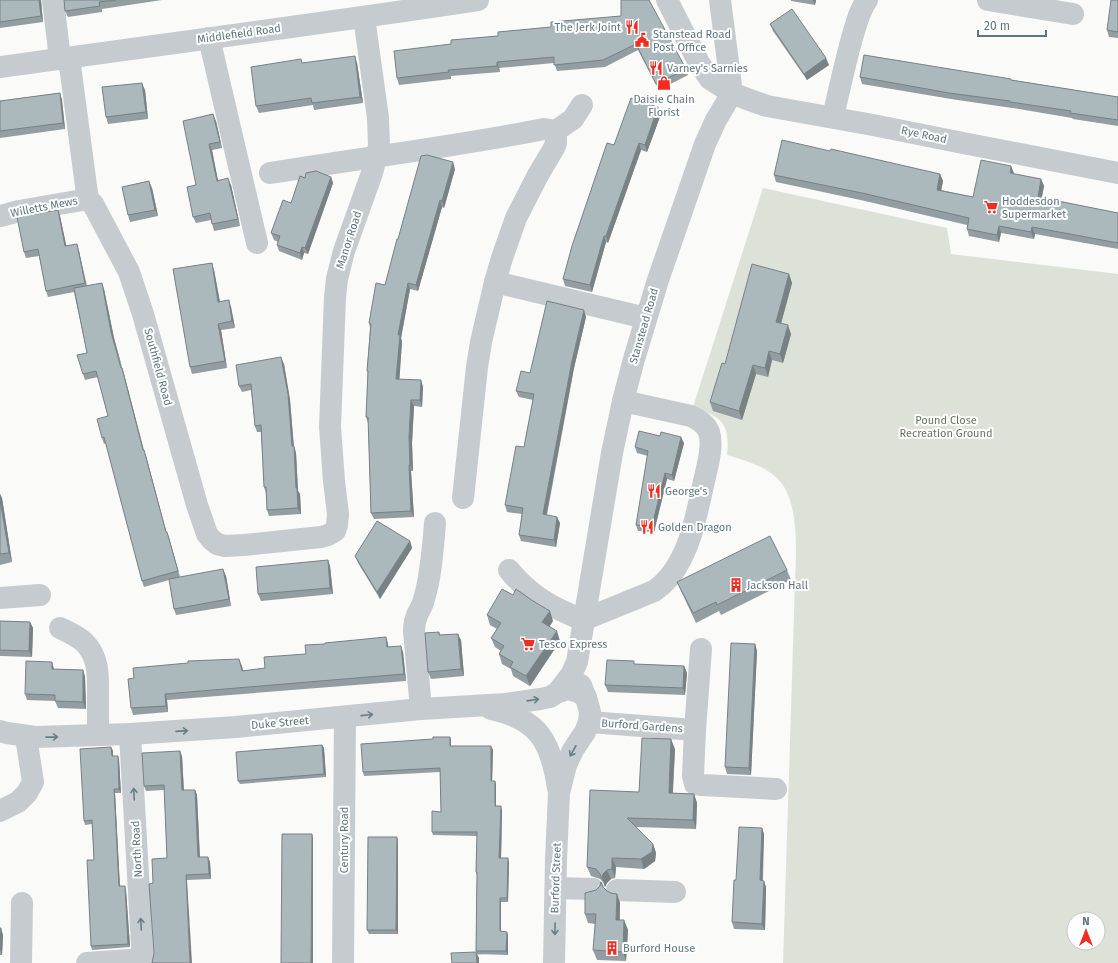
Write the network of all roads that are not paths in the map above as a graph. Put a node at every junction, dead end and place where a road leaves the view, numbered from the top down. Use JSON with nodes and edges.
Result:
{"nodes":[{"id":1,"x":53,"y":0,"type":"edge"},
{"id":2,"x":478,"y":0,"type":"edge"},
{"id":3,"x":667,"y":0,"type":"edge"},
{"id":4,"x":720,"y":0,"type":"edge"},
{"id":5,"x":867,"y":0,"type":"edge"},
{"id":6,"x":988,"y":0,"type":"edge"},
{"id":7,"x":370,"y":11,"type":"edge"},
{"id":8,"x":1073,"y":14,"type":"dead end"},
{"id":9,"x":209,"y":38,"type":"junction"},
{"id":10,"x":65,"y":58,"type":"junction"},
{"id":11,"x":0,"y":67,"type":"edge"},
{"id":12,"x":732,"y":93,"type":"junction"},
{"id":13,"x":582,"y":105,"type":"dead end"},
{"id":14,"x":833,"y":117,"type":"junction"},
{"id":15,"x":554,"y":132,"type":"junction"},
{"id":16,"x":377,"y":156,"type":"junction"},
{"id":17,"x":270,"y":173,"type":"dead end"},
{"id":18,"x":1118,"y":173,"type":"edge"},
{"id":19,"x":88,"y":199,"type":"junction"},
{"id":20,"x":0,"y":216,"type":"edge"},
{"id":21,"x":257,"y":243,"type":"dead end"},
{"id":22,"x":495,"y":282,"type":"junction"},
{"id":23,"x":646,"y":318,"type":"junction"},
{"id":24,"x":623,"y":401,"type":"junction"},
{"id":25,"x":463,"y":498,"type":"dead end"},
{"id":26,"x":338,"y":514,"type":"joint"},
{"id":27,"x":435,"y":523,"type":"dead end"},
{"id":28,"x":509,"y":570,"type":"dead end"},
{"id":29,"x":40,"y":595,"type":"dead end"},
{"id":30,"x":0,"y":598,"type":"edge"},
{"id":31,"x":583,"y":620,"type":"junction"},
{"id":32,"x":60,"y":628,"type":"dead end"},
{"id":33,"x":701,"y":649,"type":"dead end"},
{"id":34,"x":576,"y":662,"type":"junction"},
{"id":35,"x":558,"y":692,"type":"junction"},
{"id":36,"x":586,"y":697,"type":"junction"},
{"id":37,"x":480,"y":706,"type":"junction"},
{"id":38,"x":421,"y":709,"type":"junction"},
{"id":39,"x":345,"y":717,"type":"junction"},
{"id":40,"x":589,"y":722,"type":"junction"},
{"id":41,"x":695,"y":730,"type":"junction"},
{"id":42,"x":0,"y":731,"type":"edge"},
{"id":43,"x":130,"y":734,"type":"junction"},
{"id":44,"x":98,"y":735,"type":"junction"},
{"id":45,"x":26,"y":736,"type":"junction"},
{"id":46,"x":776,"y":789,"type":"dead end"},
{"id":47,"x":559,"y":792,"type":"junction"},
{"id":48,"x":0,"y":811,"type":"edge"},
{"id":49,"x":556,"y":888,"type":"junction"},
{"id":50,"x":593,"y":889,"type":"edge"},
{"id":51,"x":617,"y":890,"type":"dead end"},
{"id":52,"x":675,"y":892,"type":"dead end"},
{"id":53,"x":22,"y":903,"type":"dead end"},
{"id":54,"x":143,"y":961,"type":"edge"},
{"id":55,"x":21,"y":963,"type":"edge"},
{"id":56,"x":88,"y":963,"type":"edge"},
{"id":57,"x":343,"y":963,"type":"edge"},
{"id":58,"x":554,"y":963,"type":"edge"}],
"edges":[{"from":1,"to":10,"type":"street","name":"Southfield Road"},
{"from":2,"to":7,"type":"street","name":"Middlefield Road"},
{"from":3,"to":12,"type":"street","name":"Rye Road"},
{"from":4,"to":12,"type":"street"},
{"from":5,"to":14,"type":"street"},
{"from":6,"to":8,"type":"street"},
{"from":7,"to":9,"type":"street","name":"Middlefield Road"},
{"from":7,"to":16,"type":"street","name":"Manor Road"},
{"from":9,"to":10,"type":"street","name":"Middlefield Road"},
{"from":9,"to":21,"type":"street"},
{"from":10,"to":11,"type":"street","name":"Middlefield Road"},
{"from":10,"to":19,"type":"street","name":"Southfield Road"},
{"from":12,"to":14,"type":"street","name":"Rye Road"},
{"from":12,"to":23,"type":"street","name":"Stanstead Road"},
{"from":13,"to":15,"type":"street"},
{"from":14,"to":18,"type":"street","name":"Rye Road"},
{"from":15,"to":16,"type":"street"},
{"from":15,"to":22,"type":"street"},
{"from":16,"to":17,"type":"street"},
{"from":16,"to":26,"type":"street","name":"Manor Road"},
{"from":19,"to":20,"type":"street","name":"Willetts Mews"},
{"from":19,"to":26,"type":"street","name":"Southfield Road"},
{"from":22,"to":23,"type":"street"},
{"from":22,"to":25,"type":"street"},
{"from":23,"to":24,"type":"street","name":"Stanstead Road"},
{"from":24,"to":31,"type":"street","name":"Stanstead Road"},
{"from":24,"to":31,"type":"street"},
{"from":27,"to":38,"type":"street"},
{"from":28,"to":31,"type":"street"},
{"from":29,"to":30,"type":"street"},
{"from":31,"to":34,"type":"street","name":"Stanstead Road"},
{"from":32,"to":44,"type":"street"},
{"from":33,"to":41,"type":"street","name":"Burford Gardens"},
{"from":34,"to":35,"type":"street"},
{"from":34,"to":36,"type":"street"},
{"from":35,"to":36,"type":"street"},
{"from":37,"to":35,"type":"street","name":"Duke Street","one_way":true},
{"from":36,"to":40,"type":"street"},
{"from":37,"to":38,"type":"street","name":"Duke Street"},
{"from":37,"to":47,"type":"street","name":"Burford Street"},
{"from":39,"to":38,"type":"street","name":"Duke Street","one_way":true},
{"from":43,"to":39,"type":"street","name":"Duke Street","one_way":true},
{"from":39,"to":57,"type":"street","name":"Century Road"},
{"from":40,"to":41,"type":"street","name":"Burford Gardens"},
{"from":40,"to":47,"type":"street","name":"Burford Street","one_way":true},
{"from":41,"to":46,"type":"street","name":"Burford Gardens"},
{"from":42,"to":45,"type":"street","name":"Duke Street"},
{"from":43,"to":44,"type":"street","name":"Duke Street"},
{"from":54,"to":43,"type":"street","name":"North Road","one_way":true},
{"from":45,"to":44,"type":"street","name":"Duke Street","one_way":true},
{"from":45,"to":48,"type":"street"},
{"from":47,"to":49,"type":"street","name":"Burford Street"},
{"from":49,"to":50,"type":"street"},
{"from":49,"to":58,"type":"street","name":"Burford Street","one_way":true},
{"from":51,"to":52,"type":"street"},
{"from":53,"to":55,"type":"street"},
{"from":54,"to":56,"type":"street"}]}
